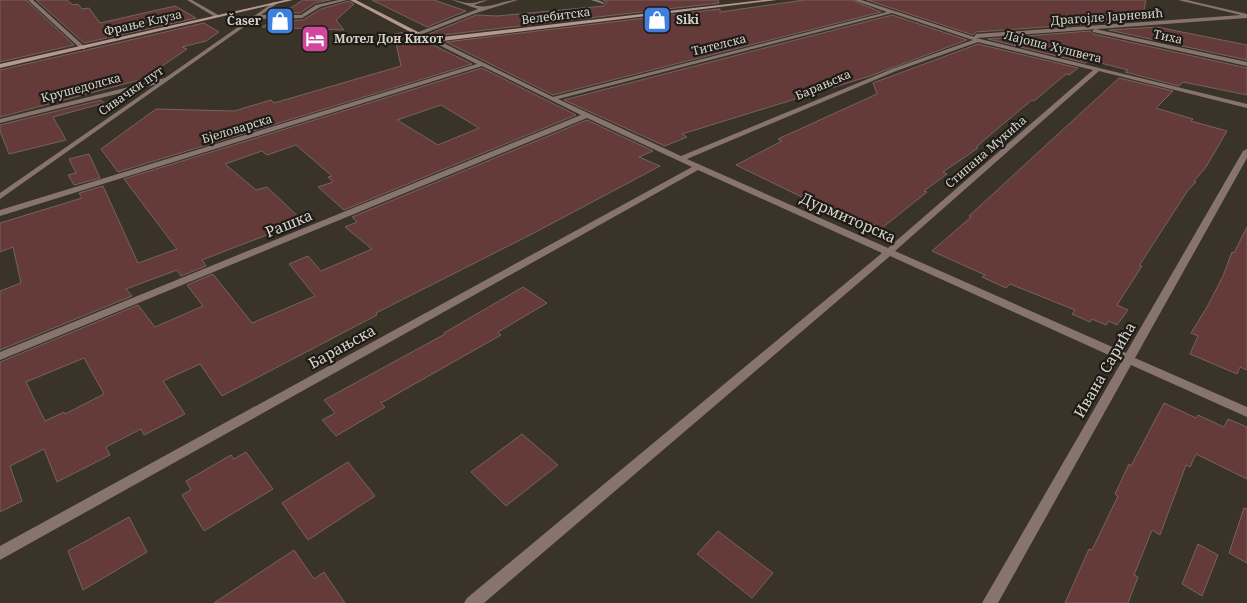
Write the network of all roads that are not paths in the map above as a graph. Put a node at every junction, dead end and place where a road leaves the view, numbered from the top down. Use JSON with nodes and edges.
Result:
{"nodes":[{"id":1,"x":30,"y":0,"type":"edge"},
{"id":2,"x":189,"y":0,"type":"edge"},
{"id":3,"x":291,"y":0,"type":"edge"},
{"id":4,"x":345,"y":0,"type":"edge"},
{"id":5,"x":352,"y":0,"type":"edge"},
{"id":6,"x":454,"y":0,"type":"edge"},
{"id":7,"x":486,"y":0,"type":"edge"},
{"id":8,"x":516,"y":0,"type":"edge"},
{"id":9,"x":593,"y":0,"type":"edge"},
{"id":10,"x":775,"y":0,"type":"edge"},
{"id":11,"x":856,"y":0,"type":"edge"},
{"id":12,"x":1180,"y":0,"type":"edge"},
{"id":13,"x":603,"y":3,"type":"dead end"},
{"id":14,"x":276,"y":4,"type":"junction"},
{"id":15,"x":467,"y":5,"type":"junction"},
{"id":16,"x":482,"y":9,"type":"junction"},
{"id":17,"x":892,"y":12,"type":"junction"},
{"id":18,"x":1247,"y":15,"type":"edge"},
{"id":19,"x":217,"y":16,"type":"junction"},
{"id":20,"x":258,"y":17,"type":"junction"},
{"id":21,"x":1084,"y":28,"type":"junction"},
{"id":22,"x":418,"y":34,"type":"junction"},
{"id":23,"x":968,"y":37,"type":"junction"},
{"id":24,"x":429,"y":38,"type":"junction"},
{"id":25,"x":448,"y":39,"type":"junction"},
{"id":26,"x":978,"y":40,"type":"junction"},
{"id":27,"x":440,"y":45,"type":"junction"},
{"id":28,"x":84,"y":48,"type":"junction"},
{"id":29,"x":1247,"y":64,"type":"edge"},
{"id":30,"x":480,"y":65,"type":"junction"},
{"id":31,"x":0,"y":66,"type":"edge"},
{"id":32,"x":1098,"y":70,"type":"junction"},
{"id":33,"x":168,"y":79,"type":"junction"},
{"id":34,"x":552,"y":100,"type":"junction"},
{"id":35,"x":1247,"y":106,"type":"edge"},
{"id":36,"x":587,"y":115,"type":"junction"},
{"id":37,"x":0,"y":121,"type":"edge"},
{"id":38,"x":1247,"y":151,"type":"edge"},
{"id":39,"x":681,"y":159,"type":"junction"},
{"id":40,"x":698,"y":167,"type":"junction"},
{"id":41,"x":0,"y":197,"type":"edge"},
{"id":42,"x":0,"y":213,"type":"edge"},
{"id":43,"x":889,"y":252,"type":"junction"},
{"id":44,"x":0,"y":356,"type":"edge"},
{"id":45,"x":1128,"y":360,"type":"junction"},
{"id":46,"x":1247,"y":412,"type":"edge"},
{"id":47,"x":0,"y":553,"type":"edge"},
{"id":48,"x":472,"y":603,"type":"edge"},
{"id":49,"x":990,"y":603,"type":"edge"}],
"edges":[{"from":1,"to":28,"type":"street"},
{"from":2,"to":19,"type":"street"},
{"from":3,"to":14,"type":"street","name":"Фрање Клуза"},
{"from":4,"to":20,"type":"street"},
{"from":5,"to":22,"type":"street","name":"Дурмиторска"},
{"from":6,"to":15,"type":"street"},
{"from":7,"to":15,"type":"street"},
{"from":8,"to":16,"type":"street"},
{"from":9,"to":13,"type":"street"},
{"from":10,"to":25,"type":"street","name":"Велебитска"},
{"from":11,"to":17,"type":"street","name":"Лајоша Хушвета"},
{"from":12,"to":18,"type":"street"},
{"from":14,"to":19,"type":"street","name":"Фрање Клуза"},
{"from":14,"to":20,"type":"street","name":"Сивачки пут"},
{"from":15,"to":16,"type":"street"},
{"from":16,"to":22,"type":"street"},
{"from":17,"to":23,"type":"street","name":"Лајоша Хушвета"},
{"from":17,"to":34,"type":"street","name":"Тителска"},
{"from":18,"to":21,"type":"street","name":"Драгојле Јарневић"},
{"from":19,"to":28,"type":"street","name":"Фрање Клуза"},
{"from":20,"to":33,"type":"street","name":"Сивачки пут"},
{"from":21,"to":23,"type":"street","name":"Драгојле Јарневић"},
{"from":21,"to":29,"type":"street","name":"Тиха"},
{"from":22,"to":24,"type":"street","name":"Дурмиторска"},
{"from":23,"to":26,"type":"street","name":"Лајоша Хушвета"},
{"from":24,"to":25,"type":"street","name":"Велебитска"},
{"from":24,"to":27,"type":"street","name":"Дурмиторска"},
{"from":25,"to":27,"type":"street"},
{"from":26,"to":32,"type":"street","name":"Лајоша Хушвета"},
{"from":26,"to":39,"type":"street","name":"Барањска"},
{"from":27,"to":30,"type":"street","name":"Дурмиторска"},
{"from":28,"to":31,"type":"street","name":"Фрање Клуза"},
{"from":30,"to":34,"type":"street","name":"Дурмиторска"},
{"from":30,"to":42,"type":"street","name":"Бјеловарска"},
{"from":32,"to":35,"type":"street","name":"Лајоша Хушвета"},
{"from":32,"to":43,"type":"street","name":"Стипана Мукића"},
{"from":33,"to":37,"type":"street","name":"Крушедолска"},
{"from":33,"to":41,"type":"street","name":"Сивачки пут"},
{"from":34,"to":36,"type":"street","name":"Дурмиторска"},
{"from":36,"to":39,"type":"street","name":"Дурмиторска"},
{"from":36,"to":44,"type":"street","name":"Рашка"},
{"from":38,"to":45,"type":"street","name":"Ивана Сарића"},
{"from":39,"to":40,"type":"street","name":"Дурмиторска"},
{"from":40,"to":43,"type":"street","name":"Дурмиторска"},
{"from":40,"to":47,"type":"street","name":"Барањска"},
{"from":43,"to":45,"type":"street","name":"Дурмиторска"},
{"from":43,"to":48,"type":"street","name":"Стипана Мукића"},
{"from":45,"to":46,"type":"street","name":"Дурмиторска"},
{"from":45,"to":49,"type":"street","name":"Ивана Сарића"}]}
